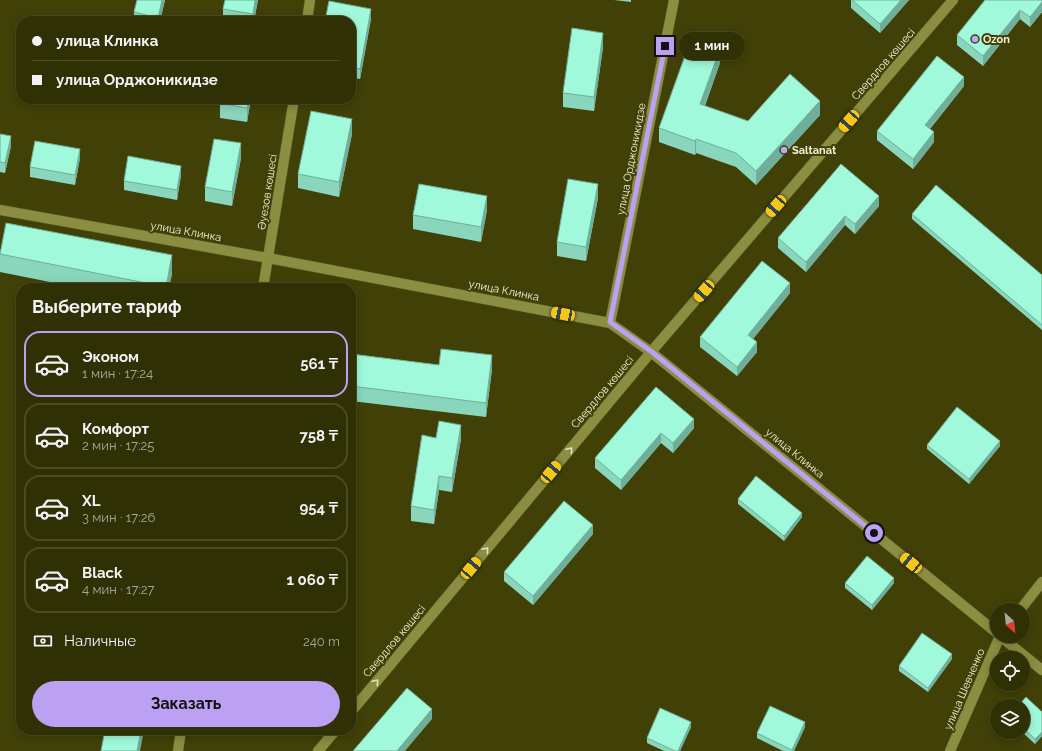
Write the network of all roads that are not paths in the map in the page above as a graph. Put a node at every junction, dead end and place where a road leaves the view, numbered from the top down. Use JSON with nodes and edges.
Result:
{"nodes":[{"id":1,"x":310,"y":0,"type":"edge"},
{"id":2,"x":674,"y":0,"type":"edge"},
{"id":3,"x":953,"y":0,"type":"edge"},
{"id":4,"x":308,"y":16,"type":"edge"},
{"id":5,"x":293,"y":104,"type":"edge"},
{"id":6,"x":0,"y":210,"type":"edge"},
{"id":7,"x":268,"y":258,"type":"junction"},
{"id":8,"x":263,"y":283,"type":"edge"},
{"id":9,"x":610,"y":322,"type":"junction"},
{"id":10,"x":652,"y":352,"type":"junction"},
{"id":11,"x":1042,"y":582,"type":"edge"},
{"id":12,"x":1026,"y":603,"type":"edge"},
{"id":13,"x":990,"y":627,"type":"edge"},
{"id":14,"x":997,"y":643,"type":"edge"},
{"id":15,"x":1009,"y":643,"type":"edge"},
{"id":16,"x":1042,"y":670,"type":"edge"},
{"id":17,"x":356,"y":706,"type":"edge"},
{"id":18,"x":180,"y":735,"type":"edge"},
{"id":19,"x":332,"y":735,"type":"edge"},
{"id":20,"x":178,"y":751,"type":"edge"},
{"id":21,"x":318,"y":751,"type":"edge"},
{"id":22,"x":950,"y":751,"type":"edge"}],
"edges":[{"from":1,"to":4,"type":"street"},
{"from":2,"to":9,"type":"street","name":"улица Орджоникидзе"},
{"from":3,"to":10,"type":"street","name":"Свердлов көшесі"},
{"from":5,"to":7,"type":"street","name":"Әуезов көшесі"},
{"from":6,"to":7,"type":"street","name":"улица Клинка"},
{"from":7,"to":8,"type":"street","name":"Әуезов көшесі"},
{"from":7,"to":9,"type":"street","name":"улица Клинка"},
{"from":9,"to":10,"type":"street","name":"улица Клинка"},
{"from":10,"to":13,"type":"street","name":"улица Клинка"},
{"from":17,"to":10,"type":"street","name":"Свердлов көшесі","one_way":true},
{"from":11,"to":12,"type":"street"},
{"from":14,"to":22,"type":"street","name":"улица Шевченко"},
{"from":15,"to":16,"type":"street"},
{"from":18,"to":20,"type":"street"},
{"from":19,"to":21,"type":"street"}]}
